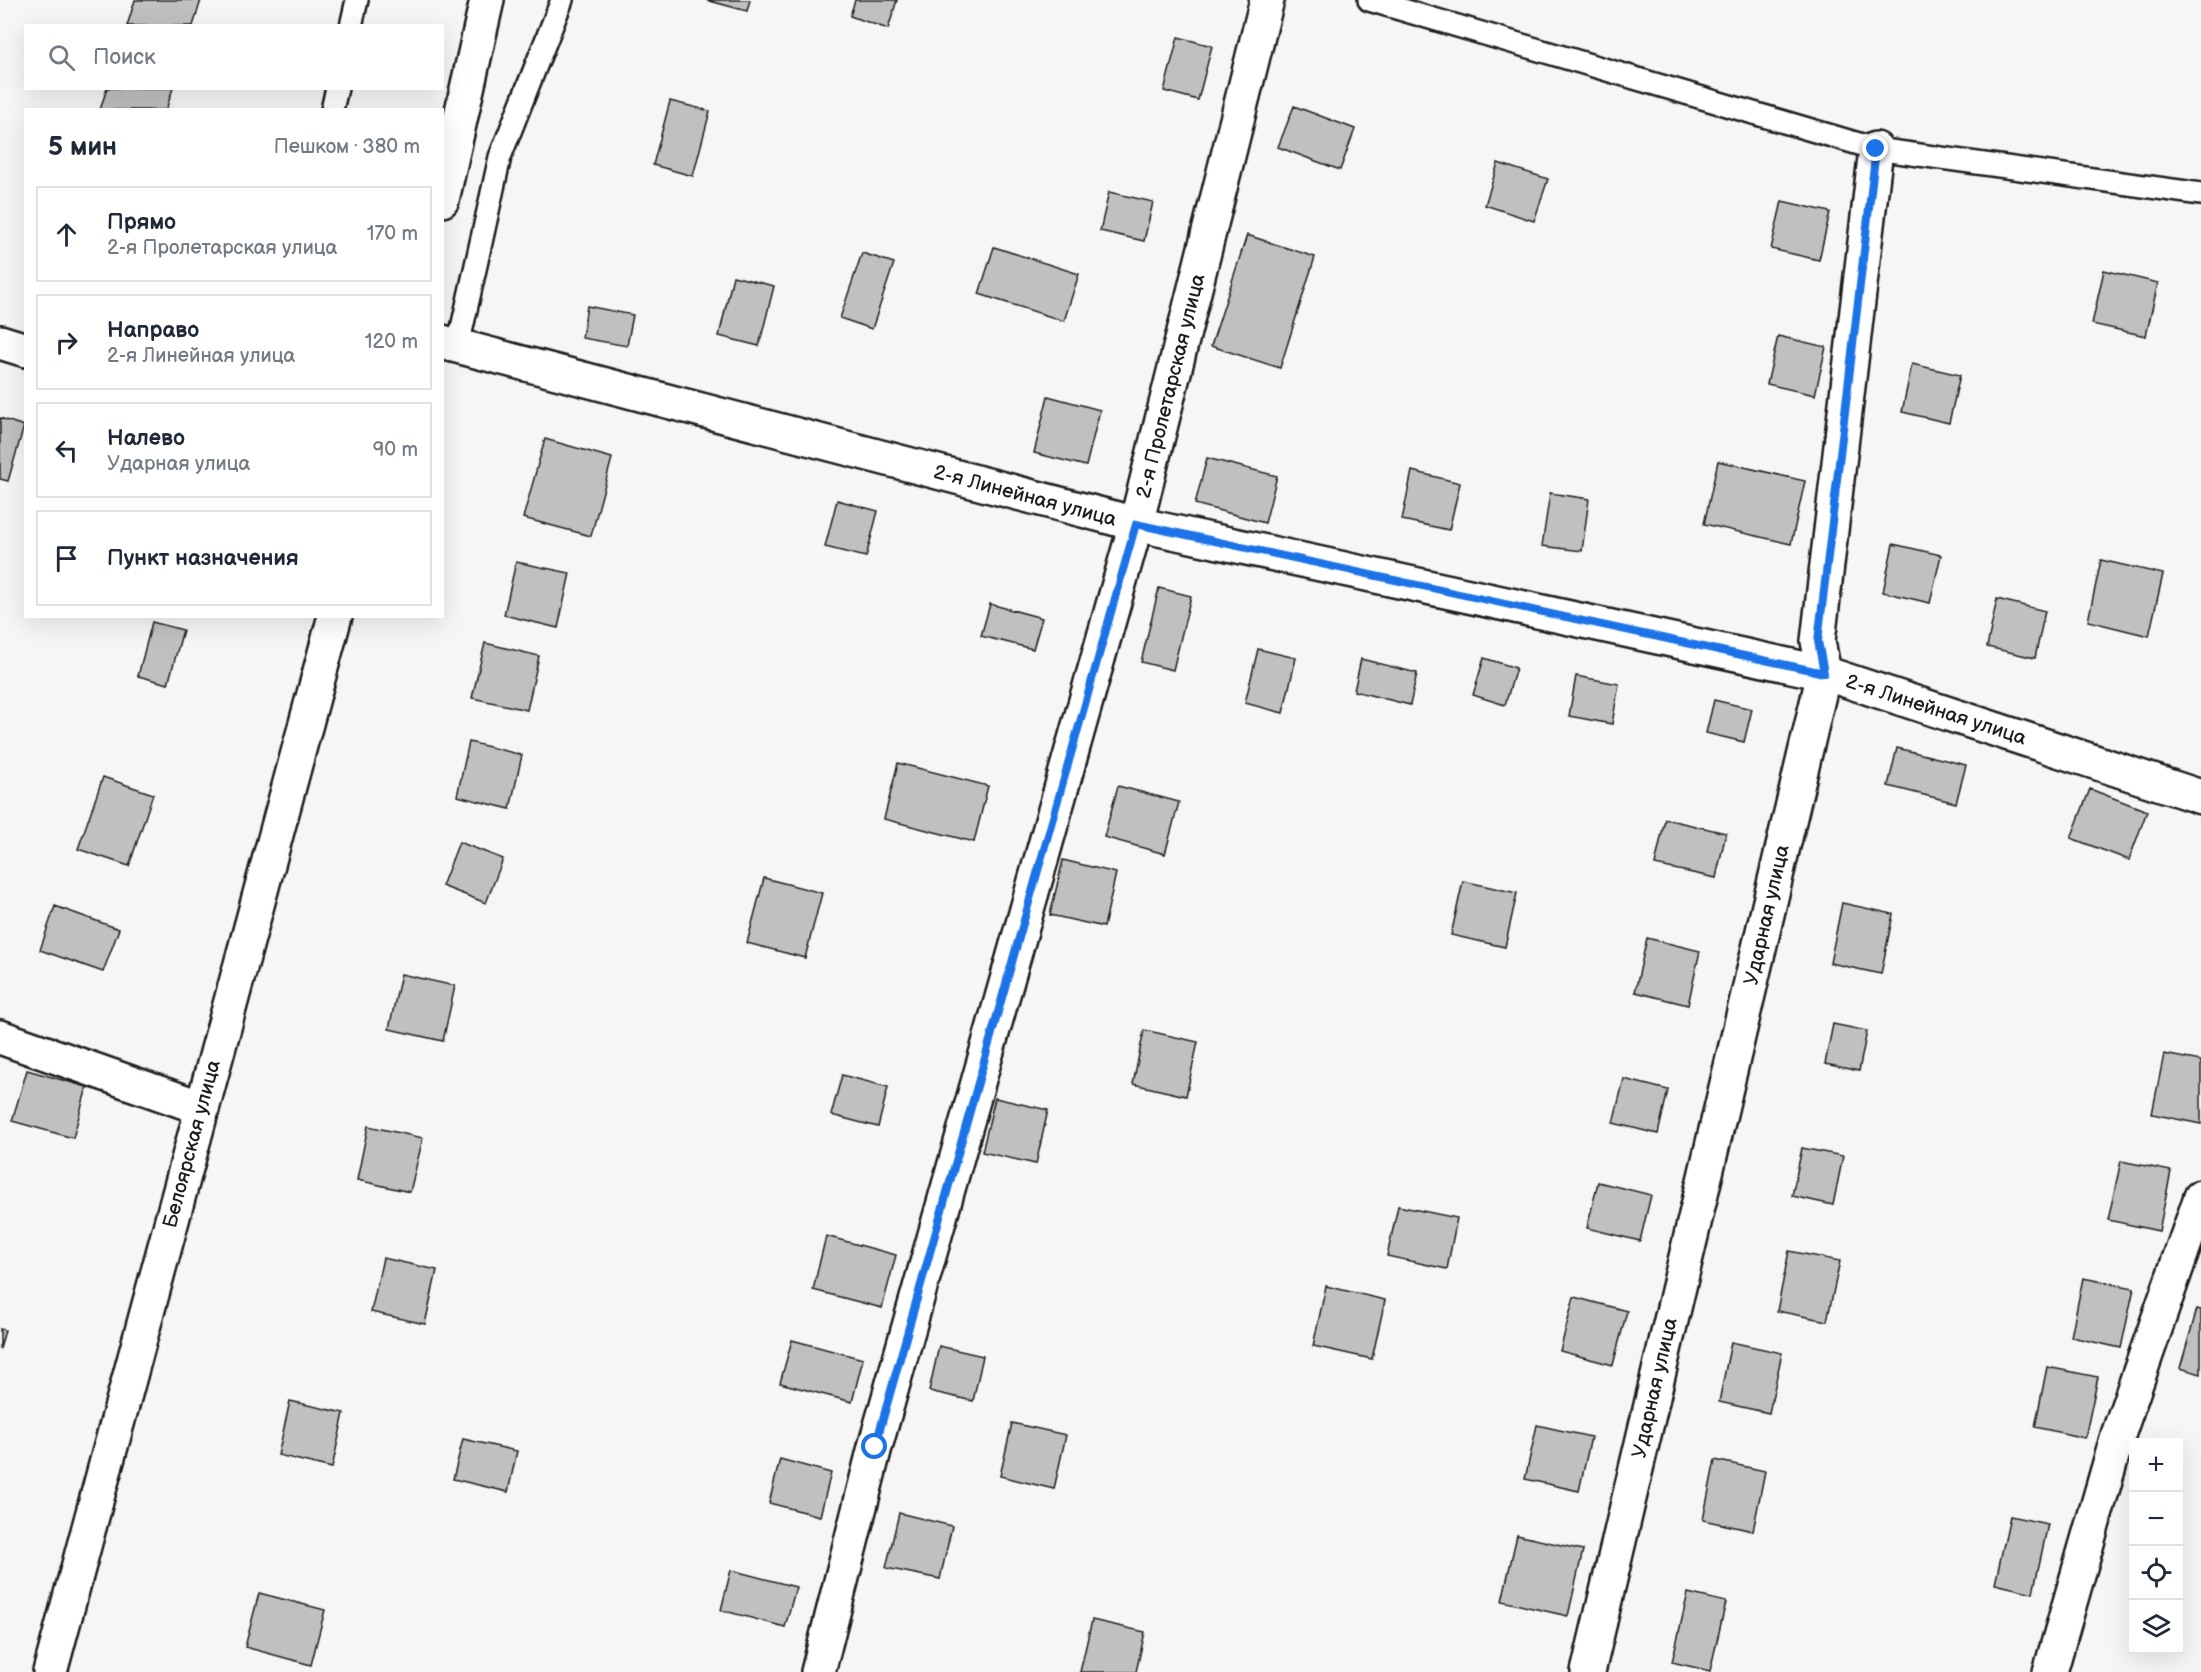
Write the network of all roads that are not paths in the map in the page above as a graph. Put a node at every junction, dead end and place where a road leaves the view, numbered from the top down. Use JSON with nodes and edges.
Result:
{"nodes":[{"id":1,"x":357,"y":0,"type":"edge"},
{"id":2,"x":487,"y":0,"type":"edge"},
{"id":3,"x":562,"y":0,"type":"edge"},
{"id":4,"x":1267,"y":0,"type":"edge"},
{"id":5,"x":1369,"y":0,"type":"edge"},
{"id":6,"x":351,"y":24,"type":"edge"},
{"id":7,"x":337,"y":90,"type":"edge"},
{"id":8,"x":332,"y":108,"type":"edge"},
{"id":9,"x":1876,"y":149,"type":"junction"},
{"id":10,"x":444,"y":191,"type":"edge"},
{"id":11,"x":2201,"y":194,"type":"edge"},
{"id":12,"x":0,"y":342,"type":"edge"},
{"id":13,"x":450,"y":344,"type":"edge"},
{"id":14,"x":24,"y":349,"type":"edge"},
{"id":15,"x":1136,"y":524,"type":"junction"},
{"id":16,"x":334,"y":618,"type":"edge"},
{"id":17,"x":1824,"y":673,"type":"junction"},
{"id":18,"x":2201,"y":797,"type":"edge"},
{"id":19,"x":0,"y":1037,"type":"edge"},
{"id":20,"x":202,"y":1108,"type":"junction"},
{"id":21,"x":2201,"y":1197,"type":"edge"},
{"id":22,"x":51,"y":1672,"type":"edge"},
{"id":23,"x":818,"y":1672,"type":"edge"},
{"id":24,"x":1588,"y":1672,"type":"edge"},
{"id":25,"x":2050,"y":1672,"type":"edge"}],
"edges":[{"from":1,"to":6,"type":"lane"},
{"from":2,"to":10,"type":"street"},
{"from":3,"to":13,"type":"lane"},
{"from":4,"to":15,"type":"street","name":"2-я Пролетарская улица"},
{"from":5,"to":9,"type":"lane"},
{"from":7,"to":8,"type":"lane"},
{"from":9,"to":11,"type":"lane"},
{"from":9,"to":17,"type":"street","name":"Ударная улица"},
{"from":12,"to":14,"type":"street"},
{"from":13,"to":15,"type":"street","name":"2-я Линейная улица"},
{"from":15,"to":17,"type":"street","name":"2-я Линейная улица"},
{"from":15,"to":23,"type":"street","name":"2-я Пролетарская улица"},
{"from":16,"to":20,"type":"street","name":"Белоярская улица"},
{"from":17,"to":18,"type":"street","name":"2-я Линейная улица"},
{"from":17,"to":24,"type":"street","name":"Ударная улица"},
{"from":19,"to":20,"type":"street"},
{"from":20,"to":22,"type":"street","name":"Белоярская улица"},
{"from":21,"to":25,"type":"street"}]}
